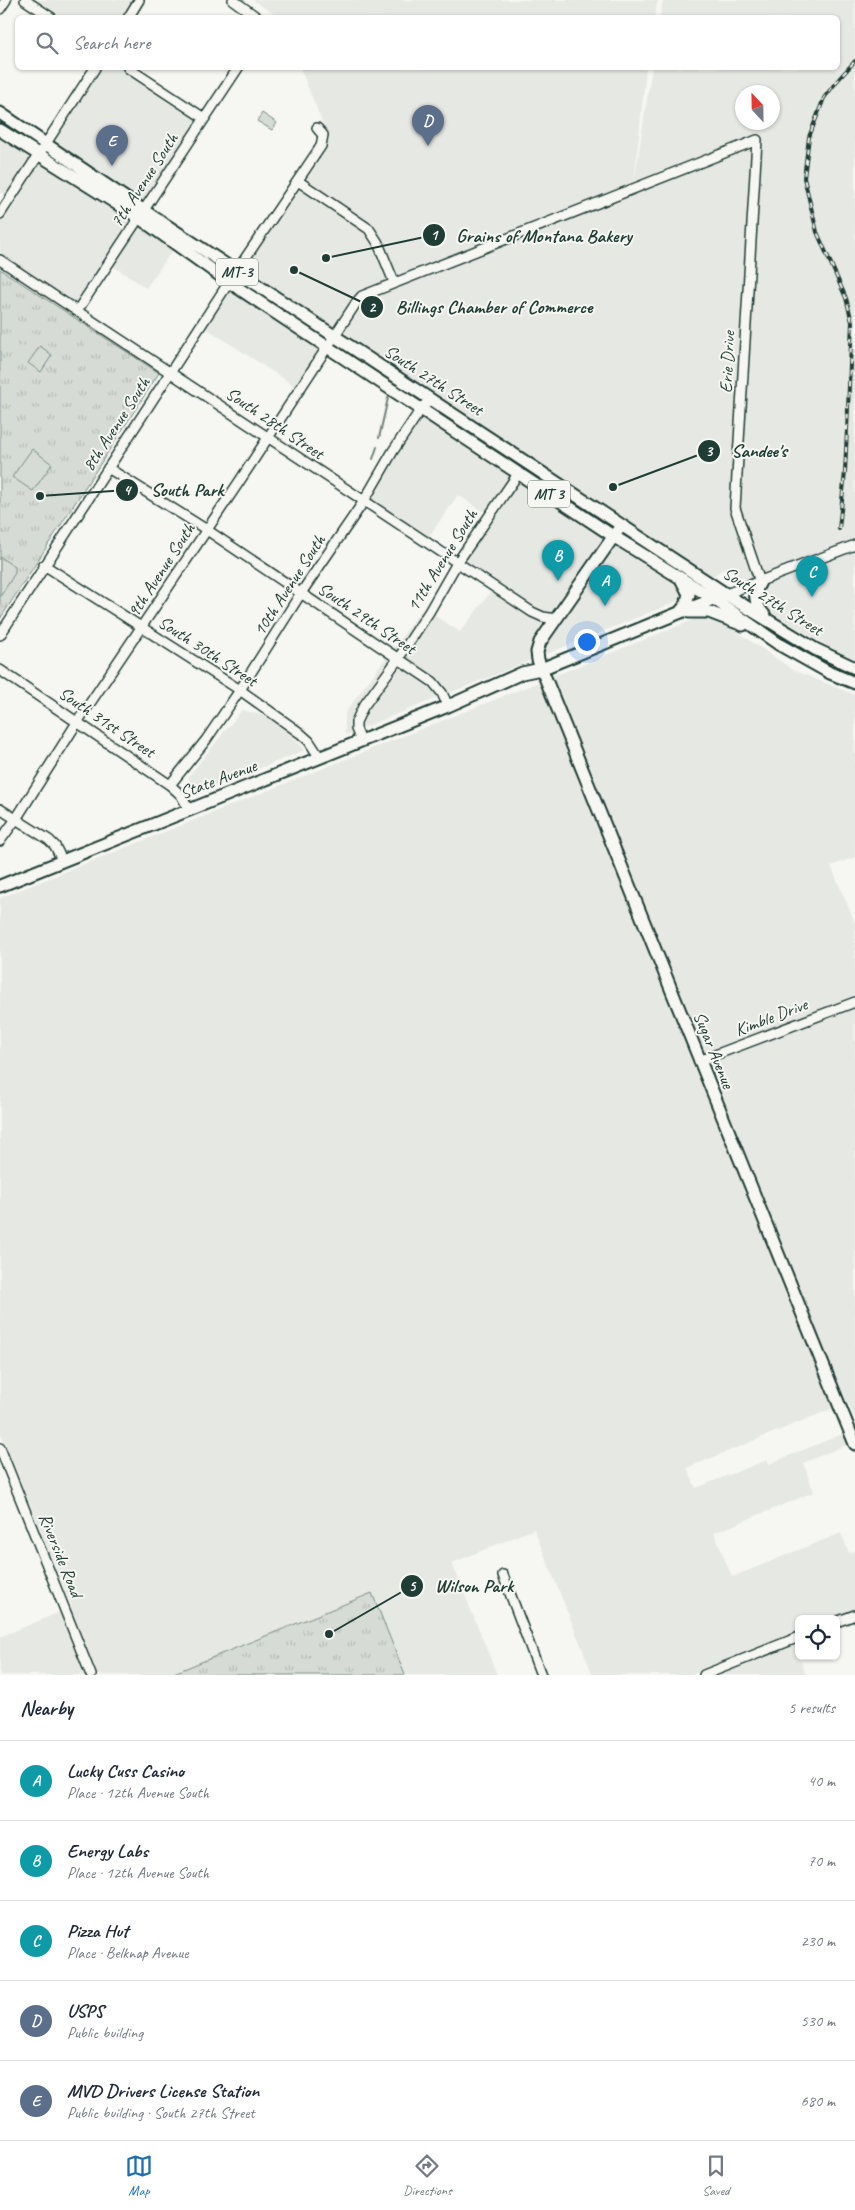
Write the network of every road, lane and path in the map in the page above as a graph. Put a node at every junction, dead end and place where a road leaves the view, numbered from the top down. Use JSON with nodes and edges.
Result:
{"nodes":[{"id":1,"x":6,"y":0,"type":"edge"},
{"id":2,"x":25,"y":0,"type":"edge"},
{"id":3,"x":139,"y":0,"type":"edge"},
{"id":4,"x":233,"y":0,"type":"edge"},
{"id":5,"x":0,"y":9,"type":"edge"},
{"id":6,"x":48,"y":15,"type":"edge"},
{"id":7,"x":130,"y":15,"type":"edge"},
{"id":8,"x":254,"y":15,"type":"edge"},
{"id":9,"x":94,"y":70,"type":"edge"},
{"id":10,"x":131,"y":70,"type":"edge"},
{"id":11,"x":237,"y":70,"type":"edge"},
{"id":12,"x":0,"y":113,"type":"edge"},
{"id":13,"x":204,"y":118,"type":"junction"},
{"id":14,"x":317,"y":128,"type":"dead end"},
{"id":15,"x":0,"y":130,"type":"edge"},
{"id":16,"x":757,"y":140,"type":"joint"},
{"id":17,"x":46,"y":143,"type":"junction"},
{"id":18,"x":38,"y":154,"type":"junction"},
{"id":19,"x":298,"y":181,"type":"junction"},
{"id":20,"x":0,"y":214,"type":"edge"},
{"id":21,"x":141,"y":214,"type":"junction"},
{"id":22,"x":0,"y":260,"type":"edge"},
{"id":23,"x":236,"y":272,"type":"junction"},
{"id":24,"x":229,"y":282,"type":"junction"},
{"id":25,"x":394,"y":282,"type":"junction"},
{"id":26,"x":77,"y":311,"type":"junction"},
{"id":27,"x":334,"y":336,"type":"junction"},
{"id":28,"x":327,"y":347,"type":"junction"},
{"id":29,"x":169,"y":372,"type":"junction"},
{"id":30,"x":430,"y":399,"type":"junction"},
{"id":31,"x":421,"y":409,"type":"junction"},
{"id":32,"x":267,"y":437,"type":"junction"},
{"id":33,"x":108,"y":468,"type":"junction"},
{"id":34,"x":518,"y":474,"type":"junction"},
{"id":35,"x":364,"y":501,"type":"junction"},
{"id":36,"x":622,"y":524,"type":"junction"},
{"id":37,"x":207,"y":530,"type":"junction"},
{"id":38,"x":613,"y":536,"type":"junction"},
{"id":39,"x":855,"y":545,"type":"edge"},
{"id":40,"x":457,"y":563,"type":"junction"},
{"id":41,"x":44,"y":565,"type":"junction"},
{"id":42,"x":678,"y":576,"type":"junction"},
{"id":43,"x":760,"y":582,"type":"junction"},
{"id":44,"x":301,"y":593,"type":"junction"},
{"id":45,"x":726,"y":594,"type":"junction"},
{"id":46,"x":714,"y":599,"type":"junction"},
{"id":47,"x":532,"y":612,"type":"junction"},
{"id":48,"x":680,"y":612,"type":"junction"},
{"id":49,"x":556,"y":619,"type":"junction"},
{"id":50,"x":772,"y":622,"type":"junction"},
{"id":51,"x":142,"y":628,"type":"junction"},
{"id":52,"x":0,"y":635,"type":"edge"},
{"id":53,"x":545,"y":635,"type":"junction"},
{"id":54,"x":768,"y":637,"type":"junction"},
{"id":55,"x":398,"y":659,"type":"junction"},
{"id":56,"x":855,"y":668,"type":"edge"},
{"id":57,"x":541,"y":669,"type":"junction"},
{"id":58,"x":0,"y":670,"type":"edge"},
{"id":59,"x":855,"y":683,"type":"edge"},
{"id":60,"x":240,"y":690,"type":"junction"},
{"id":61,"x":448,"y":706,"type":"junction"},
{"id":62,"x":78,"y":721,"type":"junction"},
{"id":63,"x":361,"y":741,"type":"junction"},
{"id":64,"x":320,"y":758,"type":"junction"},
{"id":65,"x":170,"y":785,"type":"junction"},
{"id":66,"x":0,"y":809,"type":"edge"},
{"id":67,"x":189,"y":809,"type":"junction"},
{"id":68,"x":16,"y":819,"type":"junction"},
{"id":69,"x":0,"y":841,"type":"edge"},
{"id":70,"x":62,"y":860,"type":"junction"},
{"id":71,"x":0,"y":886,"type":"edge"},
{"id":72,"x":855,"y":1002,"type":"edge"},
{"id":73,"x":699,"y":1061,"type":"junction"},
{"id":74,"x":855,"y":1444,"type":"edge"},
{"id":75,"x":0,"y":1448,"type":"edge"},
{"id":76,"x":504,"y":1575,"type":"dead end"},
{"id":77,"x":855,"y":1615,"type":"edge"},
{"id":78,"x":840,"y":1621,"type":"edge"},
{"id":79,"x":795,"y":1639,"type":"edge"},
{"id":80,"x":91,"y":1675,"type":"edge"},
{"id":81,"x":541,"y":1675,"type":"edge"},
{"id":82,"x":704,"y":1675,"type":"edge"}],
"edges":[{"from":1,"to":5,"type":"street"},
{"from":2,"to":6,"type":"street"},
{"from":3,"to":7,"type":"street"},
{"from":4,"to":8,"type":"street"},
{"from":9,"to":17,"type":"street"},
{"from":10,"to":13,"type":"street"},
{"from":11,"to":13,"type":"street","name":"7th Avenue South"},
{"from":12,"to":17,"type":"main road","name":"South 27th Street","number":"MT-3"},
{"from":13,"to":21,"type":"street","name":"7th Avenue South"},
{"from":14,"to":19,"type":"street"},
{"from":15,"to":18,"type":"main road","name":"South 27th Street","number":"MT 3"},
{"from":16,"to":25,"type":"street","name":"9th Avenue South"},
{"from":16,"to":43,"type":"street","name":"Erie Drive"},
{"from":17,"to":18,"type":"street"},
{"from":17,"to":21,"type":"main road","name":"South 27th Street","number":"MT-3"},
{"from":18,"to":20,"type":"street"},
{"from":18,"to":21,"type":"main road","name":"South 27th Street","number":"MT 3"},
{"from":19,"to":23,"type":"street"},
{"from":19,"to":25,"type":"street"},
{"from":21,"to":23,"type":"main road","name":"South 27th Street","number":"MT-3"},
{"from":21,"to":24,"type":"main road","name":"South 27th Street","number":"MT 3"},
{"from":21,"to":26,"type":"street","name":"7th Avenue South"},
{"from":22,"to":26,"type":"street","name":"South 28th Street"},
{"from":23,"to":27,"type":"main road","name":"South 27th Street","number":"MT-3"},
{"from":24,"to":28,"type":"main road","name":"South 27th Street","number":"MT 3"},
{"from":24,"to":29,"type":"street","name":"8th Avenue South"},
{"from":25,"to":27,"type":"street","name":"9th Avenue South"},
{"from":26,"to":29,"type":"street","name":"South 28th Street"},
{"from":27,"to":28,"type":"street","name":"9th Avenue South"},
{"from":27,"to":30,"type":"main road","name":"South 27th Street","number":"MT-3"},
{"from":28,"to":31,"type":"main road","name":"South 27th Street","number":"MT 3"},
{"from":28,"to":32,"type":"street","name":"9th Avenue South"},
{"from":29,"to":32,"type":"street","name":"South 28th Street"},
{"from":29,"to":33,"type":"street","name":"8th Avenue South"},
{"from":30,"to":31,"type":"street","name":"10th Avenue South"},
{"from":30,"to":36,"type":"main road","name":"South 27th Street"},
{"from":31,"to":34,"type":"main road","name":"South 27th Street","number":"MT 3"},
{"from":31,"to":35,"type":"street","name":"10th Avenue South"},
{"from":32,"to":35,"type":"street","name":"South 28th Street"},
{"from":32,"to":37,"type":"street","name":"9th Avenue South"},
{"from":33,"to":37,"type":"street","name":"South 29th Street"},
{"from":33,"to":41,"type":"street","name":"8th Avenue South"},
{"from":34,"to":38,"type":"main road","name":"South 27th Street","number":"MT 3"},
{"from":34,"to":40,"type":"street","name":"11th Avenue South"},
{"from":35,"to":40,"type":"street","name":"South 28th Street"},
{"from":35,"to":44,"type":"street","name":"10th Avenue South"},
{"from":36,"to":38,"type":"main road"},
{"from":36,"to":45,"type":"main road","name":"South 27th Street"},
{"from":37,"to":44,"type":"street","name":"South 29th Street"},
{"from":37,"to":51,"type":"street","name":"9th Avenue South"},
{"from":38,"to":42,"type":"main road","name":"South 27th Street","number":"MT 3"},
{"from":38,"to":49,"type":"main road"},
{"from":39,"to":43,"type":"street"},
{"from":40,"to":47,"type":"street","name":"South 28th Street"},
{"from":40,"to":55,"type":"street","name":"11th Avenue South"},
{"from":41,"to":51,"type":"street","name":"South 30th Street"},
{"from":41,"to":52,"type":"street","name":"8th Avenue South"},
{"from":42,"to":46,"type":"main road","name":"South 27th Street","number":"MT 3"},
{"from":42,"to":48,"type":"main road"},
{"from":43,"to":45,"type":"street"},
{"from":43,"to":50,"type":"main road"},
{"from":44,"to":55,"type":"street","name":"South 29th Street"},
{"from":44,"to":60,"type":"street","name":"10th Avenue South"},
{"from":45,"to":46,"type":"main road","name":"State Avenue"},
{"from":45,"to":50,"type":"main road","name":"South 27th Street"},
{"from":46,"to":48,"type":"main road","name":"State Avenue"},
{"from":46,"to":54,"type":"main road","name":"South 27th Street","number":"MT 3"},
{"from":47,"to":49,"type":"street","name":"South 28th Street"},
{"from":47,"to":53,"type":"street","name":"South 28th Street"},
{"from":48,"to":54,"type":"main road"},
{"from":48,"to":57,"type":"main road","name":"State Avenue"},
{"from":49,"to":53,"type":"main road"},
{"from":50,"to":56,"type":"main road","name":"South 27th Street"},
{"from":51,"to":60,"type":"street","name":"South 30th Street"},
{"from":51,"to":62,"type":"street","name":"9th Avenue South"},
{"from":53,"to":57,"type":"main road"},
{"from":54,"to":59,"type":"main road","name":"South 27th Street","number":"MT 3"},
{"from":55,"to":61,"type":"street","name":"South 29th Street"},
{"from":55,"to":63,"type":"street","name":"11th Avenue South"},
{"from":57,"to":61,"type":"main road","name":"State Avenue"},
{"from":57,"to":73,"type":"main road","name":"Sugar Avenue"},
{"from":58,"to":62,"type":"street","name":"South 31st Street"},
{"from":60,"to":64,"type":"street","name":"South 30th Street"},
{"from":60,"to":65,"type":"street","name":"10th Avenue South"},
{"from":61,"to":63,"type":"main road","name":"State Avenue"},
{"from":62,"to":65,"type":"street","name":"South 31st Street"},
{"from":62,"to":68,"type":"street","name":"9th Avenue South"},
{"from":63,"to":64,"type":"main road","name":"State Avenue"},
{"from":64,"to":67,"type":"main road","name":"State Avenue"},
{"from":65,"to":67,"type":"street","name":"South 31st Street"},
{"from":66,"to":68,"type":"street"},
{"from":67,"to":70,"type":"main road","name":"State Avenue"},
{"from":68,"to":69,"type":"street","name":"9th Avenue South"},
{"from":68,"to":70,"type":"street"},
{"from":70,"to":71,"type":"main road","name":"State Avenue"},
{"from":72,"to":73,"type":"street","name":"Kimble Drive"},
{"from":73,"to":74,"type":"main road","name":"Sugar Avenue"},
{"from":75,"to":80,"type":"street","name":"Riverside Road"},
{"from":76,"to":81,"type":"street"},
{"from":77,"to":78,"type":"street"},
{"from":79,"to":82,"type":"street"}]}
